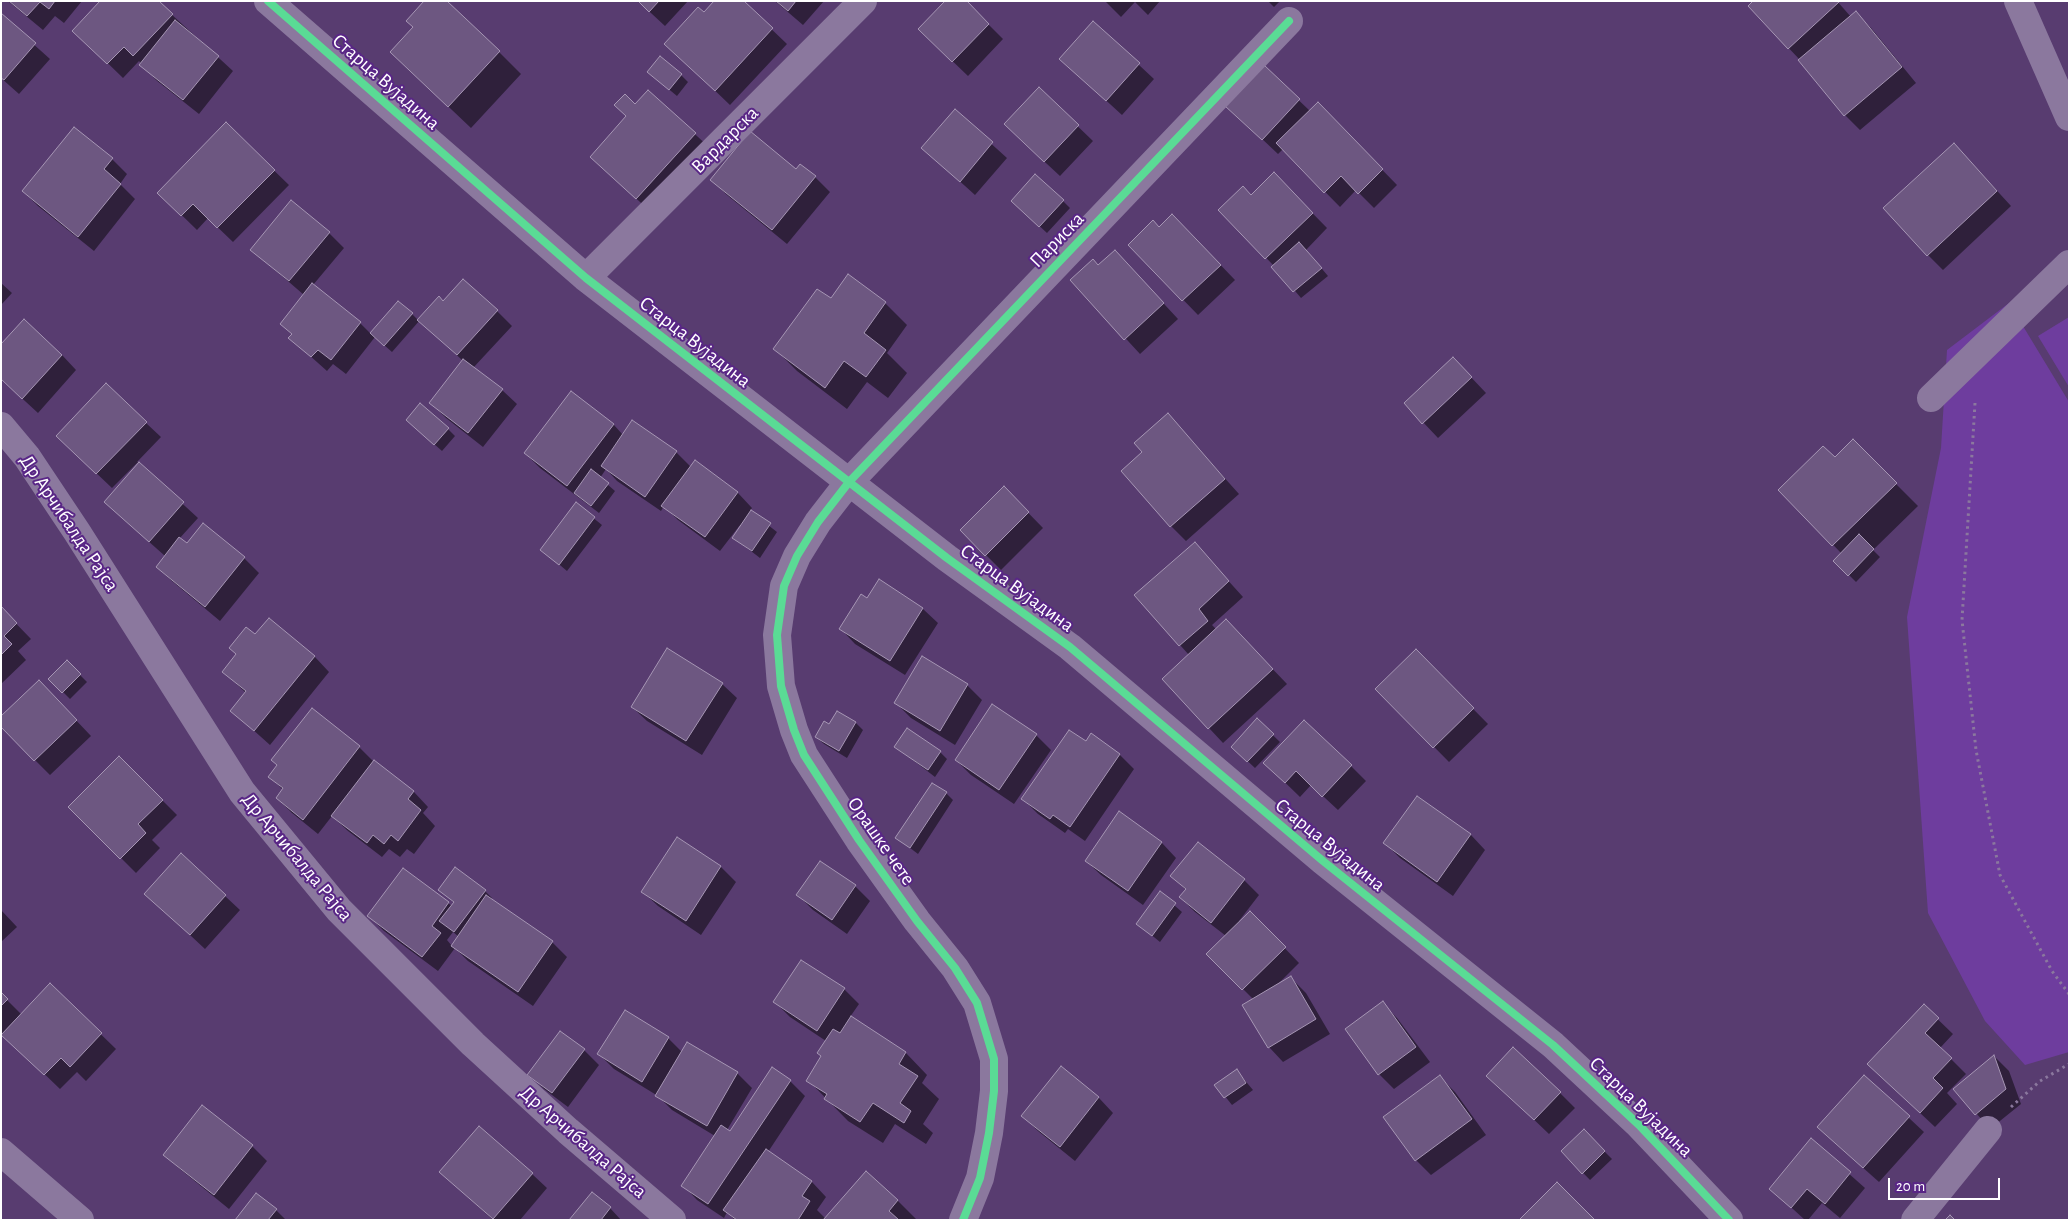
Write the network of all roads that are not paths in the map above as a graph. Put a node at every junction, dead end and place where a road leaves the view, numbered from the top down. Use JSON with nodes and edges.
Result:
{"nodes":[{"id":1,"x":268,"y":1,"type":"edge"},
{"id":2,"x":863,"y":1,"type":"edge"},
{"id":3,"x":2018,"y":1,"type":"edge"},
{"id":4,"x":1289,"y":21,"type":"dead end"},
{"id":5,"x":2069,"y":117,"type":"edge"},
{"id":6,"x":2069,"y":264,"type":"edge"},
{"id":7,"x":586,"y":278,"type":"junction"},
{"id":8,"x":1931,"y":398,"type":"dead end"},
{"id":9,"x":1,"y":426,"type":"edge"},
{"id":10,"x":850,"y":482,"type":"junction"},
{"id":11,"x":1988,"y":1130,"type":"dead end"},
{"id":12,"x":1,"y":1152,"type":"edge"},
{"id":13,"x":80,"y":1220,"type":"edge"},
{"id":14,"x":672,"y":1220,"type":"edge"},
{"id":15,"x":963,"y":1220,"type":"edge"},
{"id":16,"x":1729,"y":1220,"type":"edge"},
{"id":17,"x":1915,"y":1220,"type":"edge"}],
"edges":[{"from":1,"to":7,"type":"street","name":"Старца Вујадина"},
{"from":2,"to":7,"type":"street","name":"Вардарска"},
{"from":3,"to":5,"type":"street"},
{"from":4,"to":10,"type":"street","name":"Париска"},
{"from":6,"to":8,"type":"street"},
{"from":7,"to":10,"type":"street","name":"Старца Вујадина"},
{"from":9,"to":14,"type":"street","name":"Др Арчибалда Рајса"},
{"from":10,"to":15,"type":"street","name":"Орашке чете"},
{"from":10,"to":16,"type":"street","name":"Старца Вујадина"},
{"from":11,"to":17,"type":"street"},
{"from":12,"to":13,"type":"street"}]}
